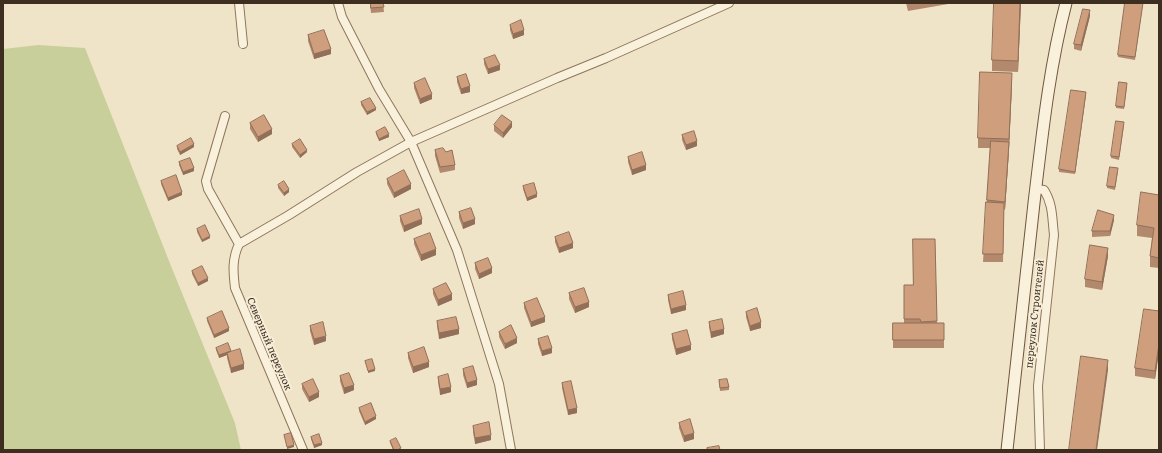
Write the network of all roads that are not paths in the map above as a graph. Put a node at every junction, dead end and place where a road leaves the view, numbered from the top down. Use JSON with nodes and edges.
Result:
{"nodes":[{"id":1,"x":239,"y":3,"type":"edge"},
{"id":2,"x":338,"y":3,"type":"edge"},
{"id":3,"x":729,"y":3,"type":"edge"},
{"id":4,"x":1066,"y":3,"type":"edge"},
{"id":5,"x":244,"y":44,"type":"dead end"},
{"id":6,"x":225,"y":116,"type":"dead end"},
{"id":7,"x":410,"y":142,"type":"junction"},
{"id":8,"x":1036,"y":189,"type":"junction"},
{"id":9,"x":239,"y":244,"type":"junction"},
{"id":10,"x":303,"y":450,"type":"edge"},
{"id":11,"x":511,"y":450,"type":"edge"},
{"id":12,"x":1007,"y":450,"type":"edge"},
{"id":13,"x":1040,"y":450,"type":"edge"}],
"edges":[{"from":1,"to":5,"type":"street"},
{"from":2,"to":7,"type":"street"},
{"from":3,"to":7,"type":"street"},
{"from":4,"to":8,"type":"main road"},
{"from":6,"to":9,"type":"street"},
{"from":7,"to":9,"type":"street"},
{"from":7,"to":11,"type":"street"},
{"from":8,"to":12,"type":"main road"},
{"from":8,"to":13,"type":"street","name":"переулок Строителей"},
{"from":9,"to":10,"type":"street","name":"Северный переулок"}]}
